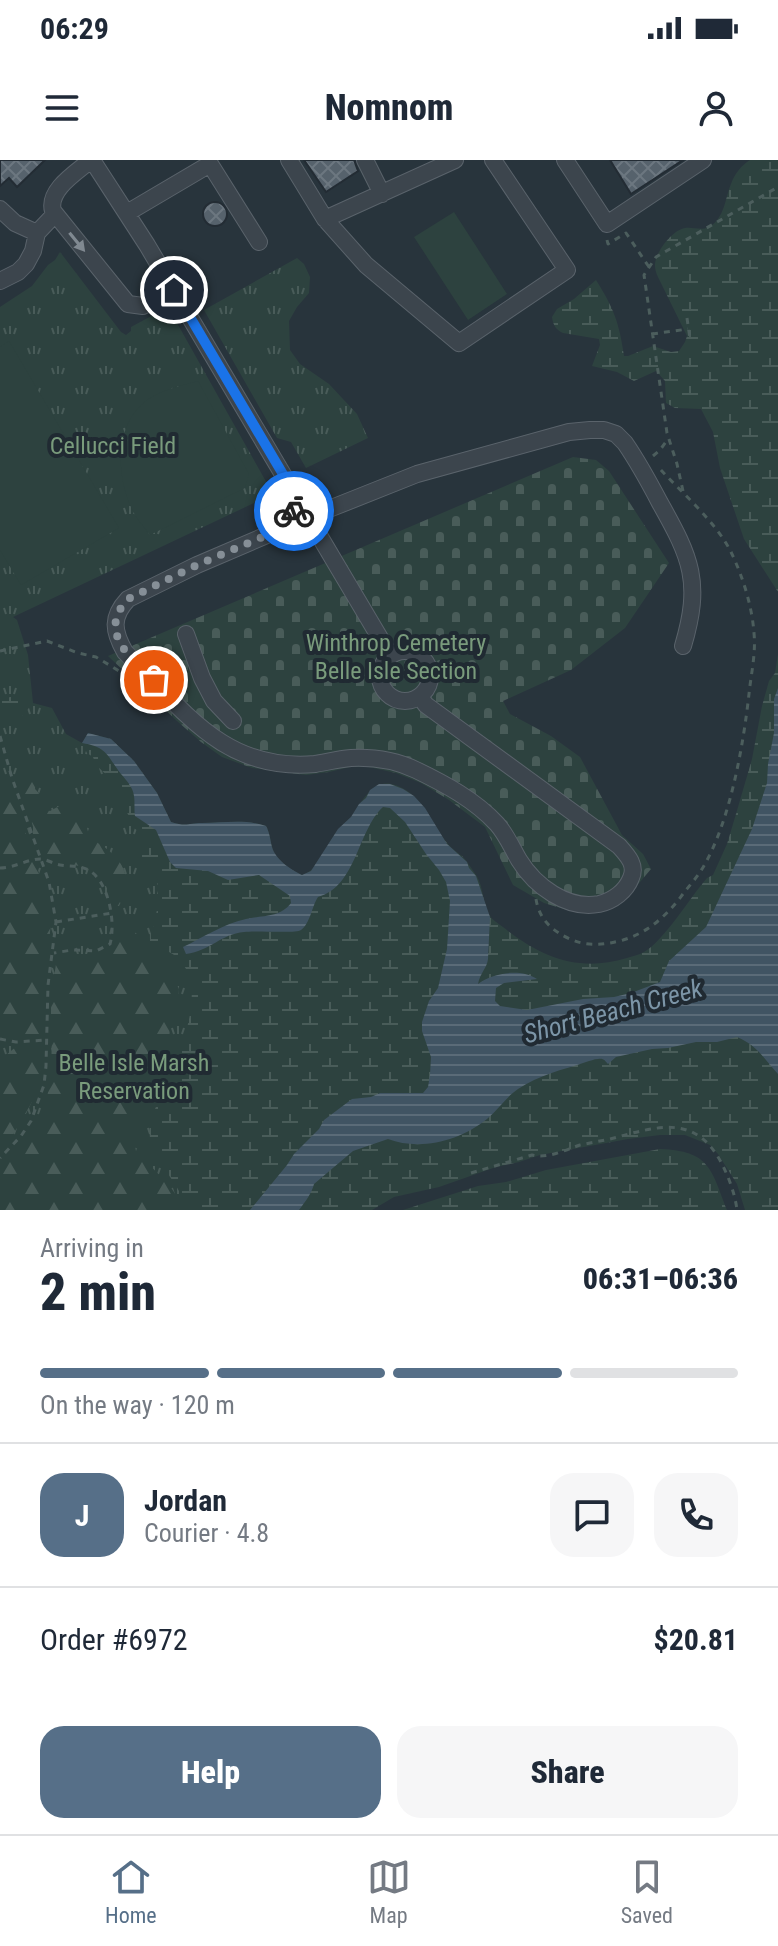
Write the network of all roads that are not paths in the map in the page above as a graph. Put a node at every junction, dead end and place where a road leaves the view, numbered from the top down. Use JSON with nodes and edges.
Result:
{"nodes":[{"id":1,"x":91,"y":160,"type":"edge"},
{"id":2,"x":289,"y":160,"type":"edge"},
{"id":3,"x":365,"y":160,"type":"edge"},
{"id":4,"x":455,"y":160,"type":"edge"},
{"id":5,"x":493,"y":160,"type":"edge"},
{"id":6,"x":565,"y":160,"type":"edge"},
{"id":7,"x":703,"y":160,"type":"edge"},
{"id":8,"x":382,"y":194,"type":"junction"},
{"id":9,"x":0,"y":209,"type":"edge"},
{"id":10,"x":127,"y":213,"type":"junction"},
{"id":11,"x":55,"y":214,"type":"junction"},
{"id":12,"x":325,"y":219,"type":"junction"},
{"id":13,"x":37,"y":233,"type":"junction"},
{"id":14,"x":259,"y":242,"type":"dead end"},
{"id":15,"x":1,"y":279,"type":"edge"},
{"id":16,"x":174,"y":290,"type":"junction"},
{"id":17,"x":303,"y":508,"type":"junction"},
{"id":18,"x":186,"y":634,"type":"dead end"},
{"id":19,"x":683,"y":646,"type":"dead end"},
{"id":20,"x":390,"y":655,"type":"junction"},
{"id":21,"x":420,"y":697,"type":"junction"},
{"id":22,"x":214,"y":701,"type":"junction"},
{"id":23,"x":233,"y":721,"type":"dead end"},
{"id":24,"x":195,"y":723,"type":"junction"}],
"edges":[{"from":1,"to":10,"type":"street"},
{"from":1,"to":11,"type":"street"},
{"from":2,"to":12,"type":"street"},
{"from":3,"to":8,"type":"street"},
{"from":4,"to":8,"type":"street"},
{"from":5,"to":12,"type":"street"},
{"from":6,"to":7,"type":"street"},
{"from":8,"to":12,"type":"street"},
{"from":9,"to":13,"type":"street"},
{"from":10,"to":14,"type":"street"},
{"from":10,"to":16,"type":"street"},
{"from":11,"to":13,"type":"street"},
{"from":11,"to":16,"type":"street","one_way":true},
{"from":13,"to":15,"type":"street"},
{"from":16,"to":17,"type":"street"},
{"from":17,"to":19,"type":"street"},
{"from":17,"to":20,"type":"street"},
{"from":17,"to":24,"type":"street"},
{"from":18,"to":22,"type":"street"},
{"from":20,"to":21,"type":"street"},
{"from":20,"to":21,"type":"street"},
{"from":21,"to":24,"type":"street"},
{"from":22,"to":23,"type":"street"},
{"from":22,"to":24,"type":"street"}]}
